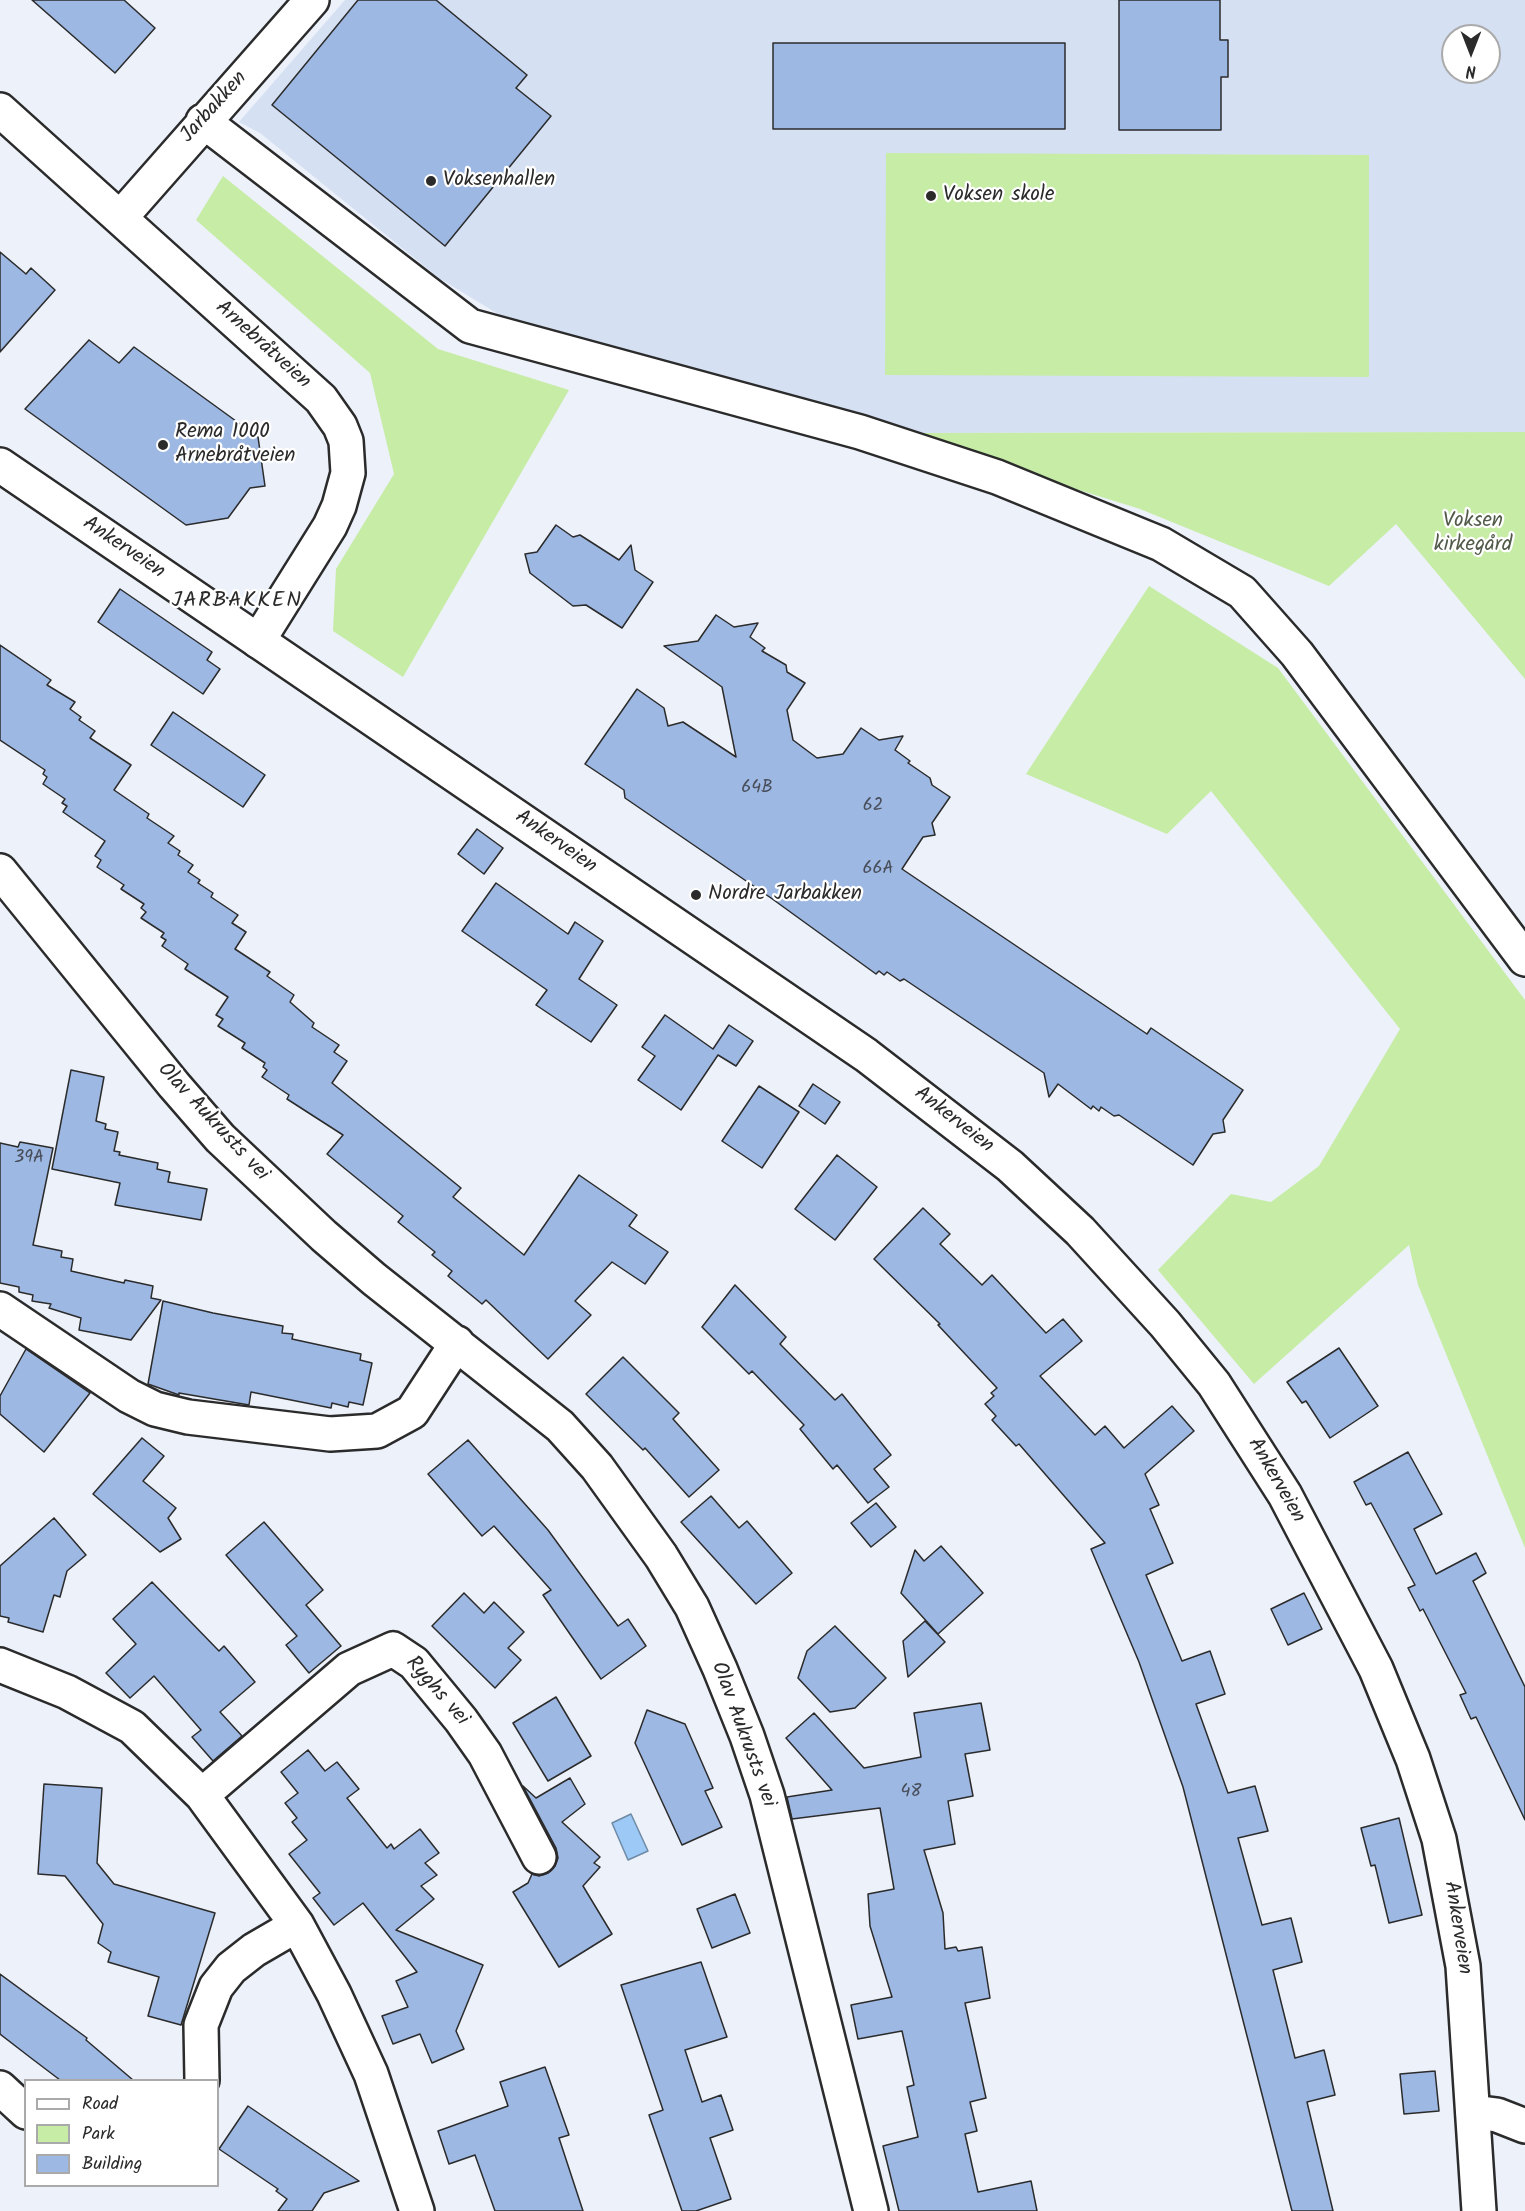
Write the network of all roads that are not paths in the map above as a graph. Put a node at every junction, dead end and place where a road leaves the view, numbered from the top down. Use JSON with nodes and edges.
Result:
{"nodes":[{"id":1,"x":312,"y":0,"type":"edge"},
{"id":2,"x":0,"y":110,"type":"edge"},
{"id":3,"x":203,"y":121,"type":"junction"},
{"id":4,"x":120,"y":218,"type":"junction"},
{"id":5,"x":0,"y":465,"type":"edge"},
{"id":6,"x":258,"y":641,"type":"junction"},
{"id":7,"x":0,"y":871,"type":"edge"},
{"id":8,"x":1525,"y":959,"type":"edge"},
{"id":9,"x":0,"y":1309,"type":"edge"},
{"id":10,"x":457,"y":1343,"type":"junction"},
{"id":11,"x":0,"y":1665,"type":"edge"},
{"id":12,"x":202,"y":1795,"type":"junction"},
{"id":13,"x":539,"y":1857,"type":"dead end"},
{"id":14,"x":297,"y":1925,"type":"junction"},
{"id":15,"x":202,"y":2079,"type":"edge"},
{"id":16,"x":0,"y":2088,"type":"edge"},
{"id":17,"x":24,"y":2110,"type":"edge"},
{"id":18,"x":1473,"y":2112,"type":"junction"},
{"id":19,"x":1525,"y":2126,"type":"edge"},
{"id":20,"x":417,"y":2211,"type":"edge"},
{"id":21,"x":871,"y":2211,"type":"edge"},
{"id":22,"x":1479,"y":2211,"type":"edge"}],
"edges":[{"from":1,"to":3,"type":"street","name":"Jarbakken"},
{"from":2,"to":4,"type":"street","name":"Arnebråtveien"},
{"from":3,"to":4,"type":"street","name":"Jarbakken"},
{"from":3,"to":8,"type":"street"},
{"from":4,"to":6,"type":"street","name":"Arnebråtveien"},
{"from":5,"to":6,"type":"street","name":"Ankerveien"},
{"from":6,"to":18,"type":"street","name":"Ankerveien"},
{"from":7,"to":10,"type":"street","name":"Olav Aukrusts vei"},
{"from":9,"to":10,"type":"street"},
{"from":10,"to":21,"type":"street","name":"Olav Aukrusts vei"},
{"from":11,"to":12,"type":"street"},
{"from":12,"to":13,"type":"street","name":"Ryghs vei"},
{"from":12,"to":14,"type":"street"},
{"from":14,"to":15,"type":"street"},
{"from":14,"to":20,"type":"street"},
{"from":16,"to":17,"type":"street"},
{"from":18,"to":19,"type":"street"},
{"from":18,"to":22,"type":"street","name":"Ankerveien"}]}
